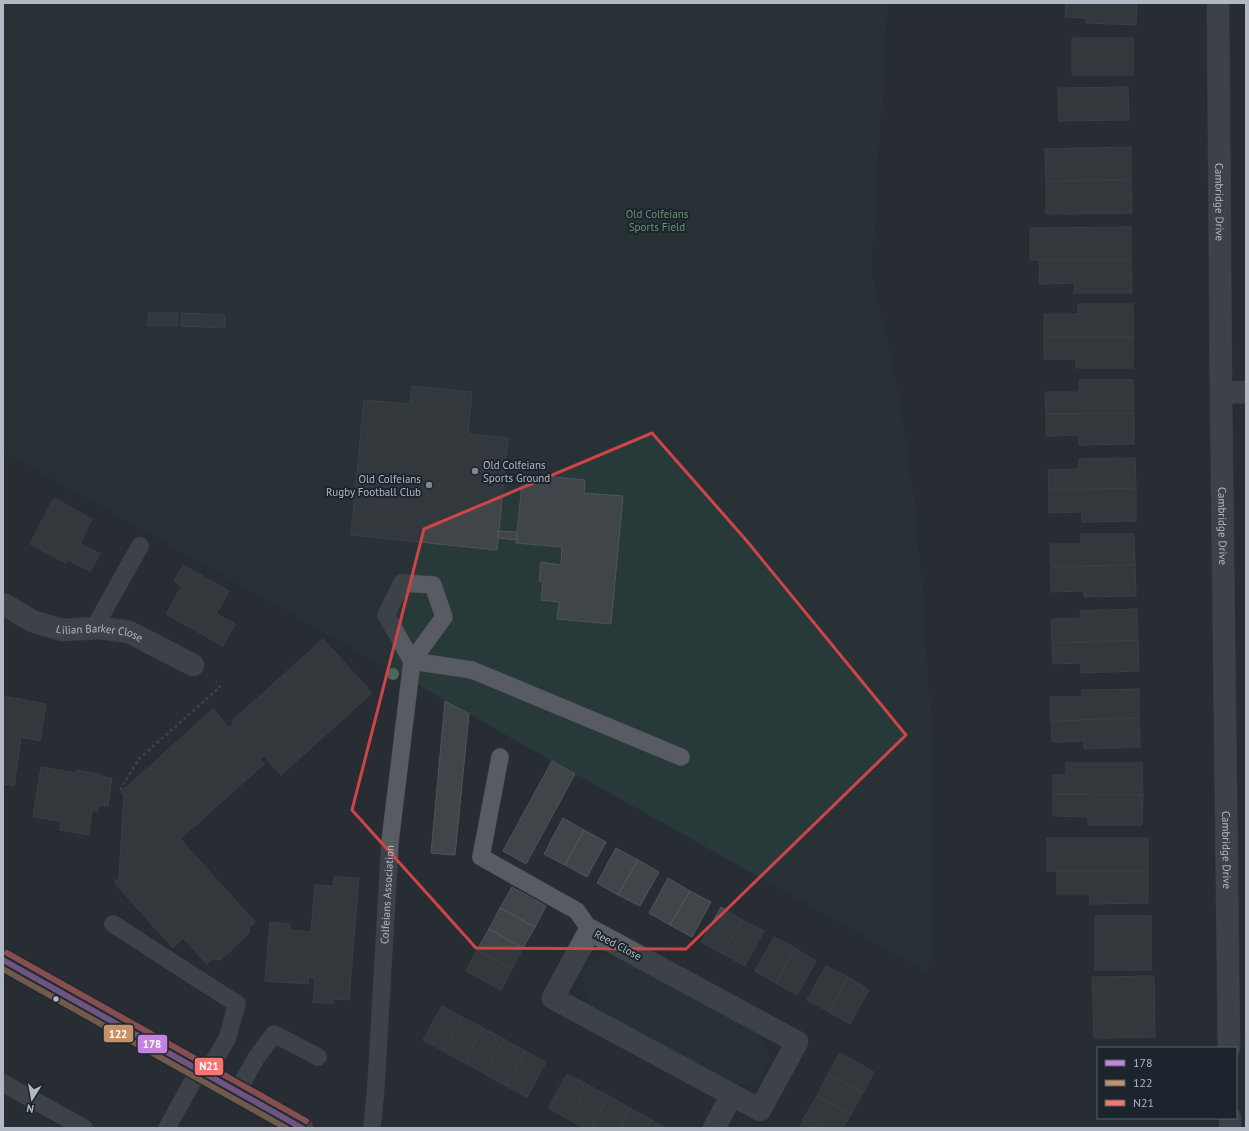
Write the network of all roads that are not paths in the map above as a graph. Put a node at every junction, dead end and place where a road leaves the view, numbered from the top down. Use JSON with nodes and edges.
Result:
{"nodes":[{"id":1,"x":1218,"y":3,"type":"edge"},
{"id":2,"x":1246,"y":392,"type":"edge"},
{"id":3,"x":1221,"y":393,"type":"junction"},
{"id":4,"x":140,"y":546,"type":"dead end"},
{"id":5,"x":3,"y":604,"type":"edge"},
{"id":6,"x":94,"y":628,"type":"junction"},
{"id":7,"x":193,"y":666,"type":"road end"},
{"id":8,"x":500,"y":757,"type":"dead end"},
{"id":9,"x":681,"y":757,"type":"dead end"},
{"id":10,"x":113,"y":924,"type":"dead end"},
{"id":11,"x":590,"y":930,"type":"junction"},
{"id":12,"x":3,"y":960,"type":"edge"},
{"id":13,"x":1229,"y":1047,"type":"edge"},
{"id":14,"x":318,"y":1057,"type":"dead end"},
{"id":15,"x":202,"y":1072,"type":"junction"},
{"id":16,"x":3,"y":1083,"type":"edge"},
{"id":17,"x":237,"y":1092,"type":"junction"},
{"id":18,"x":732,"y":1095,"type":"junction"},
{"id":19,"x":84,"y":1128,"type":"edge"},
{"id":20,"x":167,"y":1128,"type":"edge"},
{"id":21,"x":302,"y":1128,"type":"edge"},
{"id":22,"x":372,"y":1128,"type":"edge"},
{"id":23,"x":714,"y":1128,"type":"edge"}],
"edges":[{"from":1,"to":3,"type":"street","name":"Cambridge Drive"},
{"from":2,"to":3,"type":"street"},
{"from":3,"to":13,"type":"street","name":"Cambridge Drive"},
{"from":4,"to":6,"type":"lane"},
{"from":5,"to":6,"type":"street","name":"Lilian Barker Close"},
{"from":6,"to":7,"type":"street","name":"Lilian Barker Close"},
{"from":8,"to":11,"type":"lane"},
{"from":9,"to":22,"type":"lane","name":"Colfeians Association"},
{"from":10,"to":15,"type":"lane"},
{"from":11,"to":18,"type":"street","name":"Reed Close"},
{"from":11,"to":18,"type":"street","name":"Reed Close"},
{"from":12,"to":15,"type":"highway"},
{"from":14,"to":17,"type":"lane"},
{"from":15,"to":17,"type":"highway"},
{"from":15,"to":20,"type":"lane"},
{"from":16,"to":19,"type":"lane"},
{"from":17,"to":21,"type":"highway"},
{"from":18,"to":23,"type":"street"}]}
